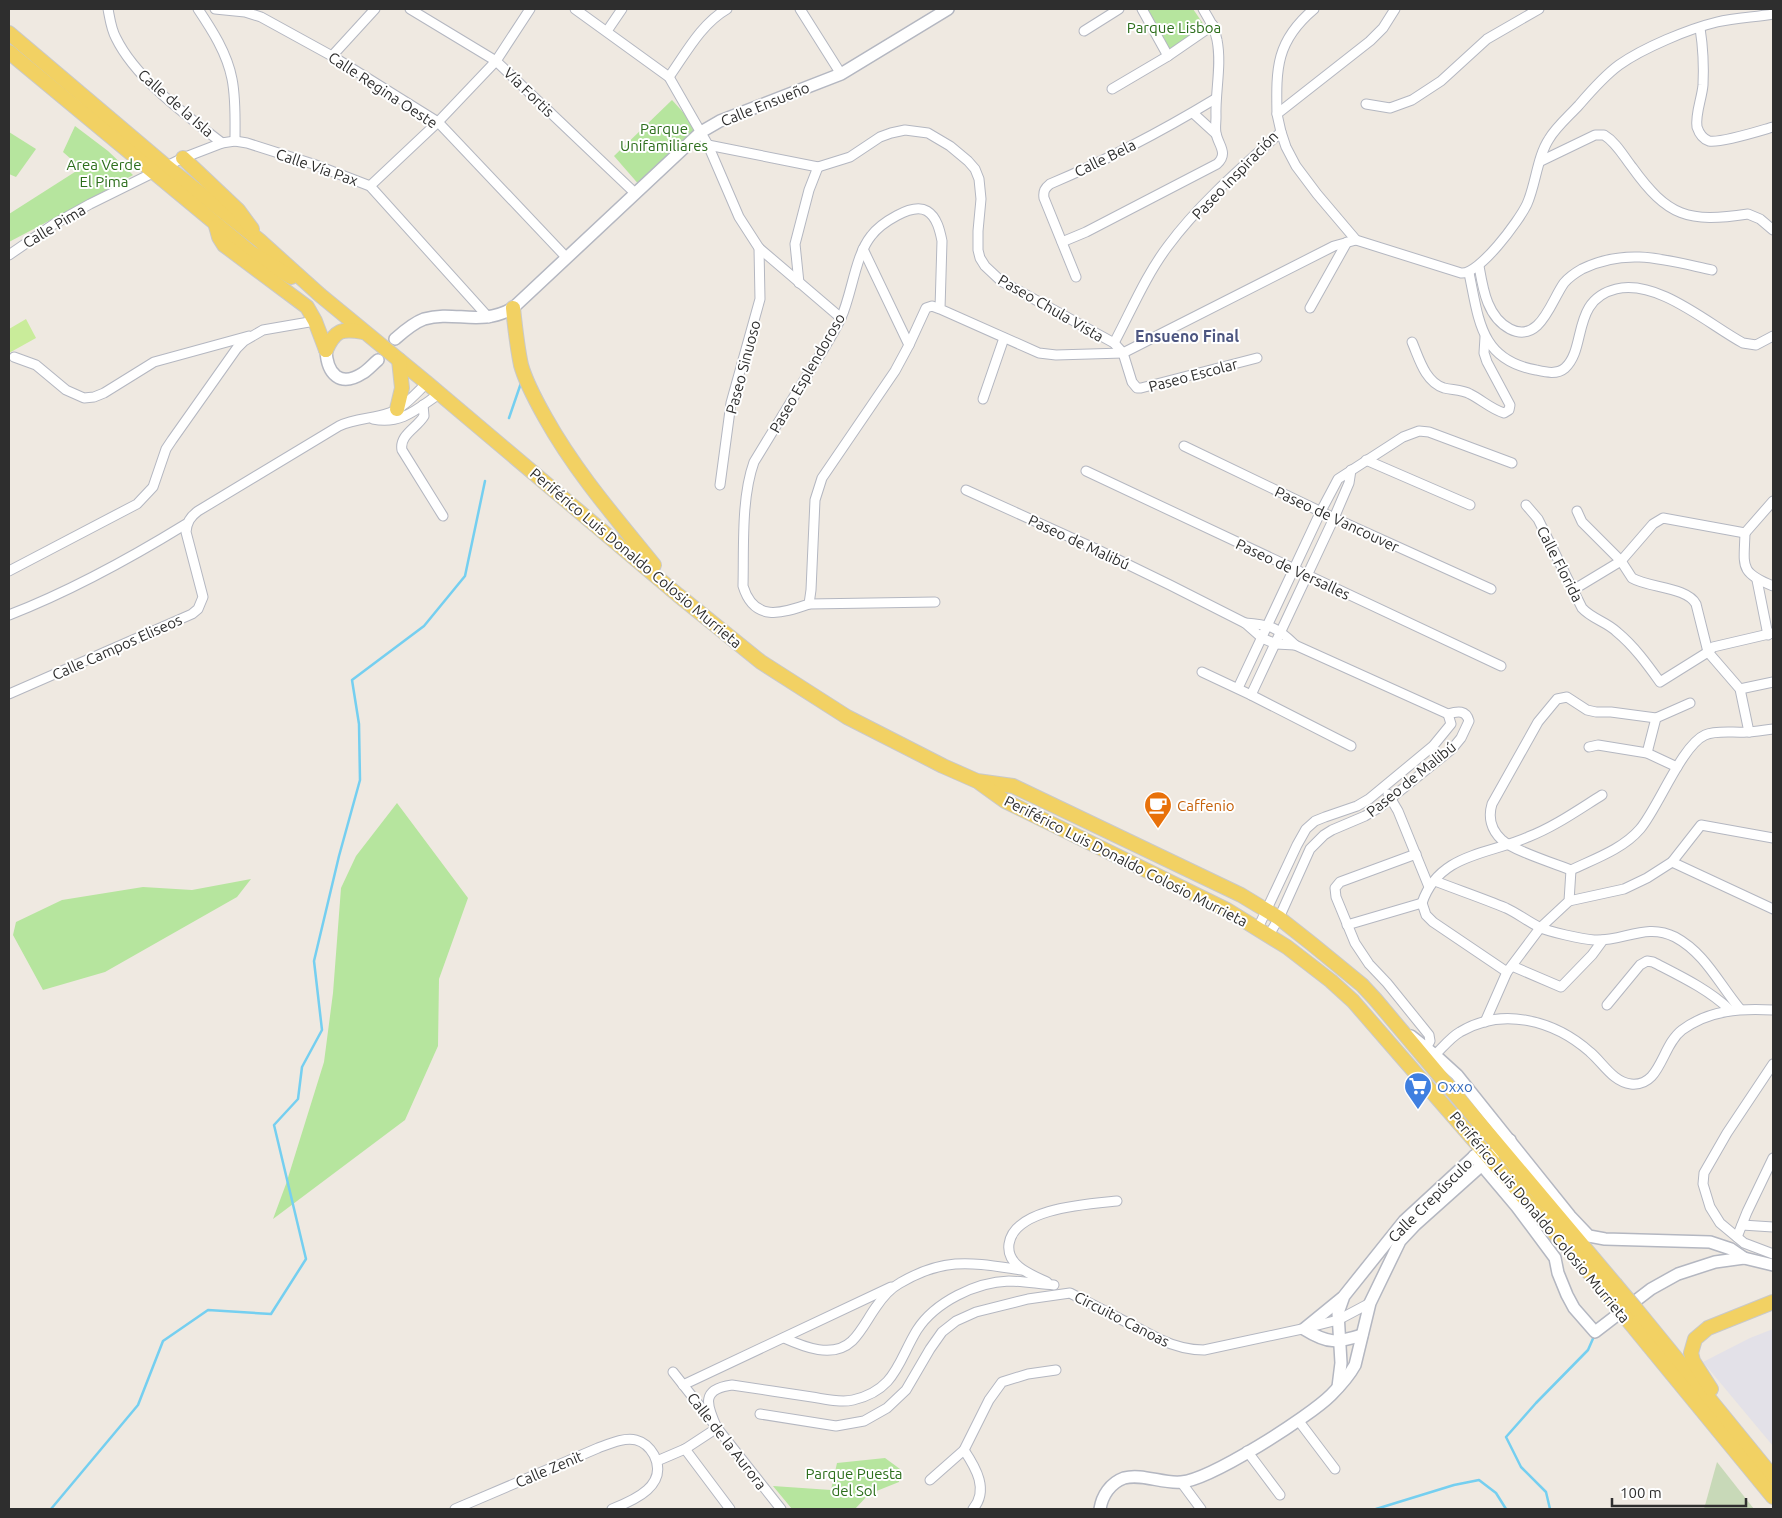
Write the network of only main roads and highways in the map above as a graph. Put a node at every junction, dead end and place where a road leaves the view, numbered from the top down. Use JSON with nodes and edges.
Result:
{"nodes":[{"id":1,"x":9,"y":33,"type":"edge"},
{"id":2,"x":9,"y":52,"type":"edge"},
{"id":3,"x":183,"y":158,"type":"road end"},
{"id":4,"x":215,"y":223,"type":"junction"},
{"id":5,"x":259,"y":240,"type":"junction"},
{"id":6,"x":250,"y":252,"type":"junction"},
{"id":7,"x":320,"y":295,"type":"junction"},
{"id":8,"x":513,"y":308,"type":"road end"},
{"id":9,"x":363,"y":332,"type":"junction"},
{"id":10,"x":399,"y":360,"type":"junction"},
{"id":11,"x":391,"y":415,"type":"road end"},
{"id":12,"x":678,"y":594,"type":"junction"},
{"id":13,"x":977,"y":781,"type":"junction"},
{"id":14,"x":1573,"y":1244,"type":"junction"},
{"id":15,"x":1773,"y":1302,"type":"edge"},
{"id":16,"x":1631,"y":1313,"type":"junction"},
{"id":17,"x":1747,"y":1444,"type":"junction"},
{"id":18,"x":1773,"y":1477,"type":"edge"},
{"id":19,"x":1773,"y":1497,"type":"edge"}],
"edges":[{"from":1,"to":5,"type":"main road","name":"Periférico Luis Donaldo Colosio Murrieta"},
{"from":2,"to":4,"type":"main road","name":"Periférico Luis Donaldo Colosio Murrieta"},
{"from":3,"to":5,"type":"main road"},
{"from":4,"to":6,"type":"main road","name":"Periférico Luis Donaldo Colosio Murrieta"},
{"from":4,"to":9,"type":"main road"},
{"from":5,"to":6,"type":"main road"},
{"from":5,"to":7,"type":"main road","name":"Periférico Luis Donaldo Colosio Murrieta"},
{"from":6,"to":7,"type":"main road","name":"Periférico Luis Donaldo Colosio Murrieta"},
{"from":7,"to":9,"type":"main road","name":"Periférico Luis Donaldo Colosio Murrieta"},
{"from":8,"to":12,"type":"main road"},
{"from":9,"to":10,"type":"main road","name":"Periférico Luis Donaldo Colosio Murrieta"},
{"from":10,"to":11,"type":"main road"},
{"from":10,"to":12,"type":"main road","name":"Periférico Luis Donaldo Colosio Murrieta"},
{"from":12,"to":13,"type":"main road","name":"Periférico Luis Donaldo Colosio Murrieta"},
{"from":13,"to":14,"type":"main road","name":"Periférico Luis Donaldo Colosio Murrieta"},
{"from":13,"to":14,"type":"main road","name":"Periférico Luis Donaldo Colosio Murrieta"},
{"from":14,"to":16,"type":"main road","name":"Periférico Luis Donaldo Colosio Murrieta","bridge":true},
{"from":15,"to":17,"type":"main road"},
{"from":16,"to":17,"type":"main road","name":"Periférico Luis Donaldo Colosio Murrieta"},
{"from":16,"to":19,"type":"main road","name":"Periférico Luis Donaldo Colosio Murrieta"},
{"from":17,"to":18,"type":"main road","name":"Periférico Luis Donaldo Colosio Murrieta"}]}
